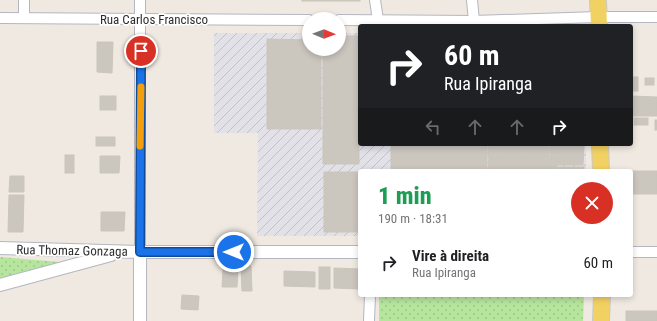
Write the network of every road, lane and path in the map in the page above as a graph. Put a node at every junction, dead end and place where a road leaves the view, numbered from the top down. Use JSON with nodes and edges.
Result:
{"nodes":[{"id":1,"x":24,"y":0,"type":"edge"},
{"id":2,"x":140,"y":0,"type":"edge"},
{"id":3,"x":374,"y":0,"type":"edge"},
{"id":4,"x":472,"y":0,"type":"edge"},
{"id":5,"x":598,"y":0,"type":"edge"},
{"id":6,"x":657,"y":17,"type":"edge"},
{"id":7,"x":0,"y":18,"type":"edge"},
{"id":8,"x":24,"y":18,"type":"junction"},
{"id":9,"x":141,"y":20,"type":"junction"},
{"id":10,"x":302,"y":20,"type":"edge"},
{"id":11,"x":346,"y":20,"type":"edge"},
{"id":12,"x":378,"y":20,"type":"junction"},
{"id":13,"x":474,"y":21,"type":"junction"},
{"id":14,"x":598,"y":22,"type":"edge"},
{"id":15,"x":600,"y":146,"type":"edge"},
{"id":16,"x":601,"y":169,"type":"edge"},
{"id":17,"x":0,"y":248,"type":"edge"},
{"id":18,"x":124,"y":251,"type":"junction"},
{"id":19,"x":140,"y":252,"type":"junction"},
{"id":20,"x":358,"y":252,"type":"edge"},
{"id":21,"x":633,"y":252,"type":"edge"},
{"id":22,"x":657,"y":252,"type":"edge"},
{"id":23,"x":0,"y":285,"type":"edge"},
{"id":24,"x":370,"y":297,"type":"edge"},
{"id":25,"x":602,"y":297,"type":"edge"},
{"id":26,"x":140,"y":321,"type":"edge"},
{"id":27,"x":369,"y":321,"type":"edge"},
{"id":28,"x":601,"y":321,"type":"edge"}],
"edges":[{"from":1,"to":8,"type":"street"},
{"from":2,"to":9,"type":"street"},
{"from":3,"to":12,"type":"street"},
{"from":4,"to":13,"type":"street"},
{"from":5,"to":14,"type":"main road"},
{"from":6,"to":14,"type":"street"},
{"from":7,"to":8,"type":"street","name":"Rua Carlos Francisco"},
{"from":8,"to":9,"type":"street","name":"Rua Carlos Francisco"},
{"from":9,"to":10,"type":"street","name":"Rua Carlos Francisco"},
{"from":9,"to":19,"type":"street"},
{"from":11,"to":12,"type":"street"},
{"from":12,"to":13,"type":"street"},
{"from":13,"to":14,"type":"street"},
{"from":15,"to":16,"type":"main road"},
{"from":17,"to":18,"type":"street","name":"Rua Thomaz Gonzaga"},
{"from":18,"to":19,"type":"street","name":"Rua Thomaz Gonzaga"},
{"from":18,"to":23,"type":"street"},
{"from":19,"to":20,"type":"street","name":"Rua Thomaz Gonzaga"},
{"from":19,"to":26,"type":"street"},
{"from":21,"to":22,"type":"street"},
{"from":24,"to":27,"type":"street"},
{"from":25,"to":28,"type":"main road"}]}
